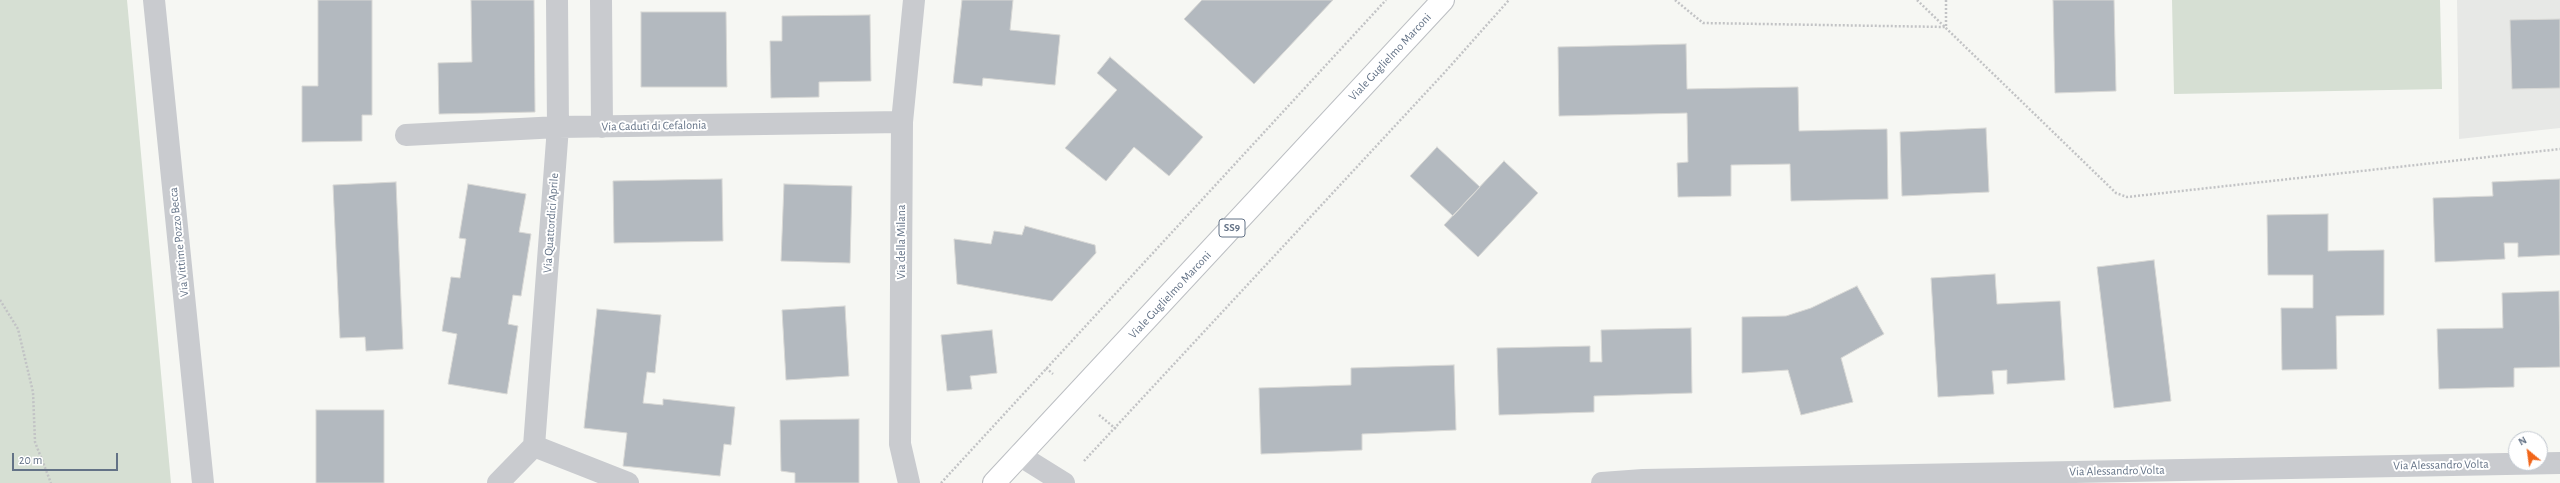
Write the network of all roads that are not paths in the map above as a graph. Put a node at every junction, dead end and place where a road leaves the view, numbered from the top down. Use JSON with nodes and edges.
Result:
{"nodes":[{"id":1,"x":154,"y":0,"type":"edge"},
{"id":2,"x":557,"y":0,"type":"edge"},
{"id":3,"x":601,"y":0,"type":"edge"},
{"id":4,"x":914,"y":0,"type":"edge"},
{"id":5,"x":1443,"y":0,"type":"edge"},
{"id":6,"x":902,"y":122,"type":"junction"},
{"id":7,"x":558,"y":126,"type":"junction"},
{"id":8,"x":602,"y":127,"type":"junction"},
{"id":9,"x":406,"y":135,"type":"dead end"},
{"id":10,"x":534,"y":446,"type":"junction"},
{"id":11,"x":1019,"y":455,"type":"junction"},
{"id":12,"x":2560,"y":463,"type":"edge"},
{"id":13,"x":203,"y":483,"type":"edge"},
{"id":14,"x":498,"y":483,"type":"edge"},
{"id":15,"x":628,"y":483,"type":"edge"},
{"id":16,"x":909,"y":483,"type":"edge"},
{"id":17,"x":994,"y":483,"type":"edge"},
{"id":18,"x":1064,"y":483,"type":"edge"},
{"id":19,"x":1608,"y":483,"type":"edge"}],
"edges":[{"from":1,"to":13,"type":"street","name":"Via Vittime Pozzo Becca"},
{"from":2,"to":7,"type":"street","name":"Via Quattordici Aprile"},
{"from":3,"to":8,"type":"street"},
{"from":4,"to":6,"type":"street","name":"Via della Milana"},
{"from":5,"to":11,"type":"main road","name":"Viale Guglielmo Marconi","number":"SS9"},
{"from":6,"to":8,"type":"street","name":"Via Caduti di Cefalonia"},
{"from":6,"to":16,"type":"street","name":"Via della Milana"},
{"from":7,"to":8,"type":"street","name":"Via Caduti di Cefalonia"},
{"from":7,"to":9,"type":"street","name":"Via Caduti di Cefalonia"},
{"from":7,"to":10,"type":"street","name":"Via Quattordici Aprile"},
{"from":10,"to":14,"type":"street"},
{"from":10,"to":15,"type":"street"},
{"from":11,"to":17,"type":"main road","name":"Viale Guglielmo Marconi","number":"SS9"},
{"from":11,"to":18,"type":"street"},
{"from":12,"to":19,"type":"street","name":"Via Alessandro Volta"}]}
